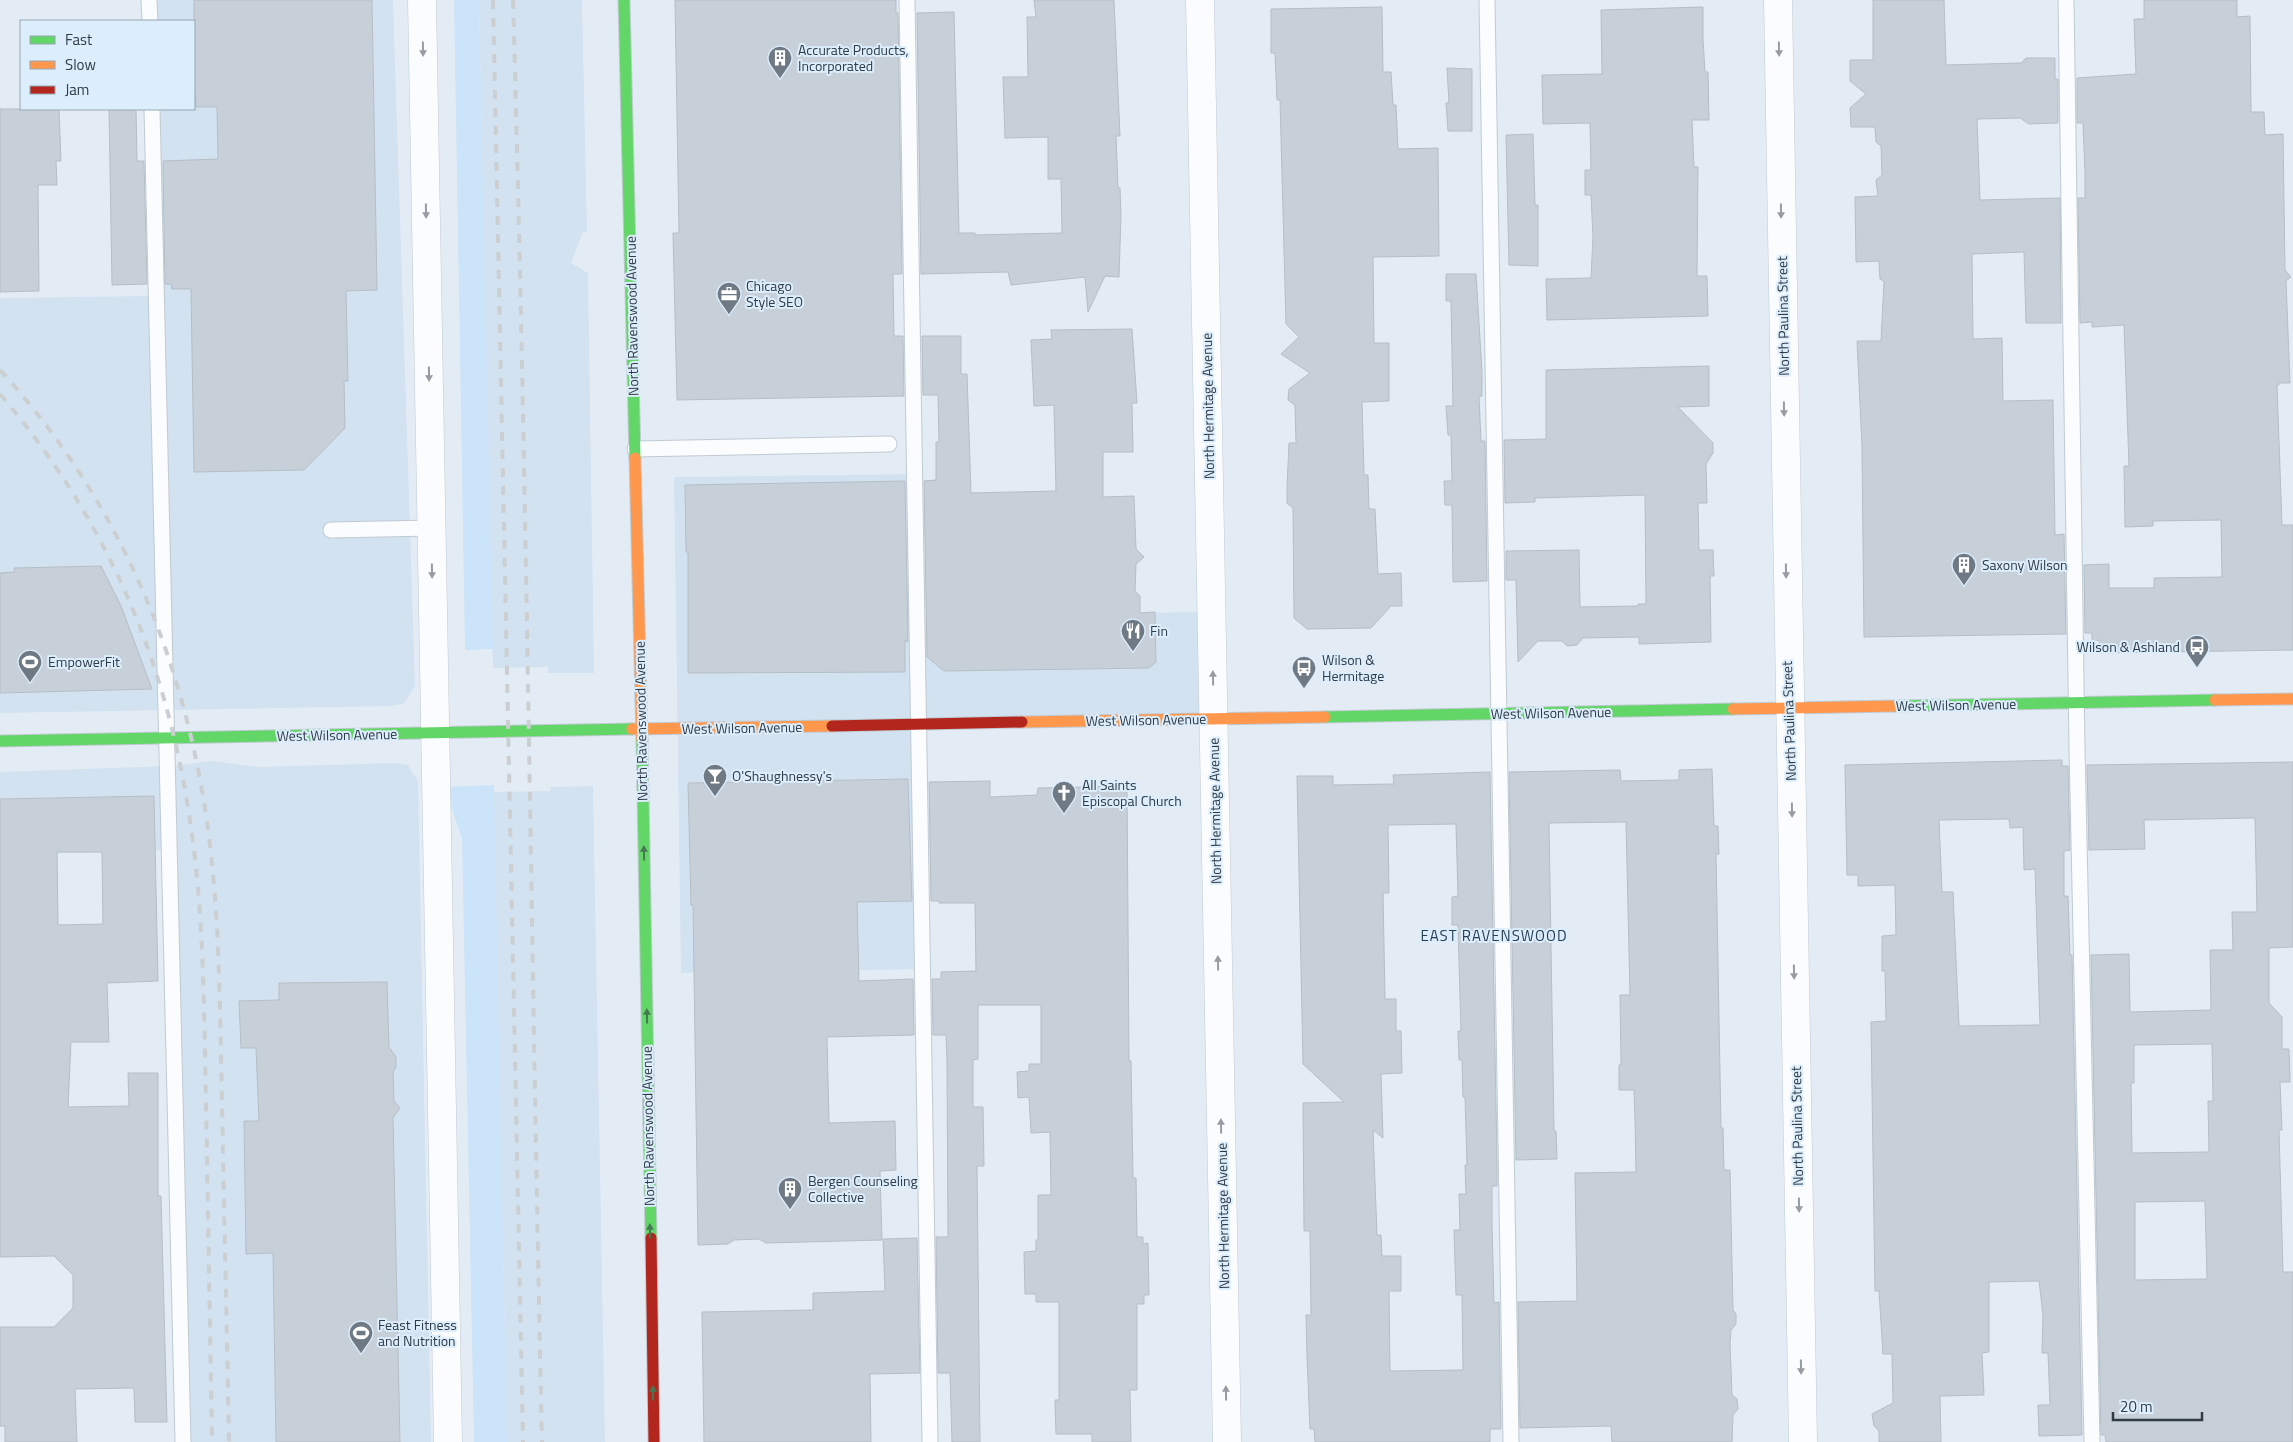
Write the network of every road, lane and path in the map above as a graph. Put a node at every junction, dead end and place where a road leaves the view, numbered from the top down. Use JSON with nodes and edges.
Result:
{"nodes":[{"id":1,"x":149,"y":0,"type":"edge"},
{"id":2,"x":422,"y":0,"type":"edge"},
{"id":3,"x":624,"y":0,"type":"edge"},
{"id":4,"x":907,"y":0,"type":"edge"},
{"id":5,"x":1200,"y":0,"type":"edge"},
{"id":6,"x":1487,"y":0,"type":"edge"},
{"id":7,"x":1778,"y":0,"type":"edge"},
{"id":8,"x":2066,"y":0,"type":"edge"},
{"id":9,"x":150,"y":20,"type":"edge"},
{"id":10,"x":152,"y":110,"type":"edge"},
{"id":11,"x":889,"y":444,"type":"dead end"},
{"id":12,"x":635,"y":448,"type":"junction"},
{"id":13,"x":432,"y":528,"type":"junction"},
{"id":14,"x":330,"y":530,"type":"dead end"},
{"id":15,"x":2293,"y":700,"type":"edge"},
{"id":16,"x":2076,"y":703,"type":"junction"},
{"id":17,"x":1790,"y":709,"type":"junction"},
{"id":18,"x":1499,"y":714,"type":"junction"},
{"id":19,"x":1214,"y":719,"type":"junction"},
{"id":20,"x":918,"y":724,"type":"junction"},
{"id":21,"x":642,"y":730,"type":"junction"},
{"id":22,"x":435,"y":733,"type":"junction"},
{"id":23,"x":167,"y":738,"type":"junction"},
{"id":24,"x":0,"y":741,"type":"edge"},
{"id":25,"x":183,"y":1442,"type":"edge"},
{"id":26,"x":448,"y":1442,"type":"edge"},
{"id":27,"x":654,"y":1442,"type":"edge"},
{"id":28,"x":930,"y":1442,"type":"edge"},
{"id":29,"x":1227,"y":1442,"type":"edge"},
{"id":30,"x":1511,"y":1442,"type":"edge"},
{"id":31,"x":1803,"y":1442,"type":"edge"},
{"id":32,"x":2092,"y":1442,"type":"edge"}],
"edges":[{"from":1,"to":9,"type":"lane"},
{"from":2,"to":13,"type":"street","one_way":true},
{"from":3,"to":12,"type":"street","name":"North Ravenswood Avenue"},
{"from":4,"to":20,"type":"lane"},
{"from":19,"to":5,"type":"street","name":"North Hermitage Avenue","one_way":true},
{"from":6,"to":18,"type":"lane"},
{"from":7,"to":17,"type":"street","name":"North Paulina Street","one_way":true},
{"from":8,"to":16,"type":"lane"},
{"from":10,"to":23,"type":"lane"},
{"from":11,"to":12,"type":"lane"},
{"from":12,"to":21,"type":"street","name":"North Ravenswood Avenue"},
{"from":13,"to":14,"type":"lane"},
{"from":13,"to":22,"type":"street","one_way":true},
{"from":15,"to":16,"type":"street","name":"West Wilson Avenue"},
{"from":16,"to":17,"type":"street","name":"West Wilson Avenue"},
{"from":16,"to":32,"type":"lane"},
{"from":17,"to":18,"type":"street","name":"West Wilson Avenue"},
{"from":17,"to":31,"type":"street","name":"North Paulina Street","one_way":true},
{"from":18,"to":19,"type":"street","name":"West Wilson Avenue"},
{"from":18,"to":30,"type":"lane"},
{"from":19,"to":20,"type":"street","name":"West Wilson Avenue"},
{"from":29,"to":19,"type":"street","name":"North Hermitage Avenue","one_way":true},
{"from":20,"to":21,"type":"street","name":"West Wilson Avenue"},
{"from":20,"to":28,"type":"lane"},
{"from":21,"to":22,"type":"street","name":"West Wilson Avenue"},
{"from":27,"to":21,"type":"street","name":"North Ravenswood Avenue","one_way":true},
{"from":22,"to":23,"type":"street","name":"West Wilson Avenue"},
{"from":22,"to":26,"type":"street"},
{"from":23,"to":24,"type":"street","name":"West Wilson Avenue"},
{"from":23,"to":25,"type":"lane"}]}
